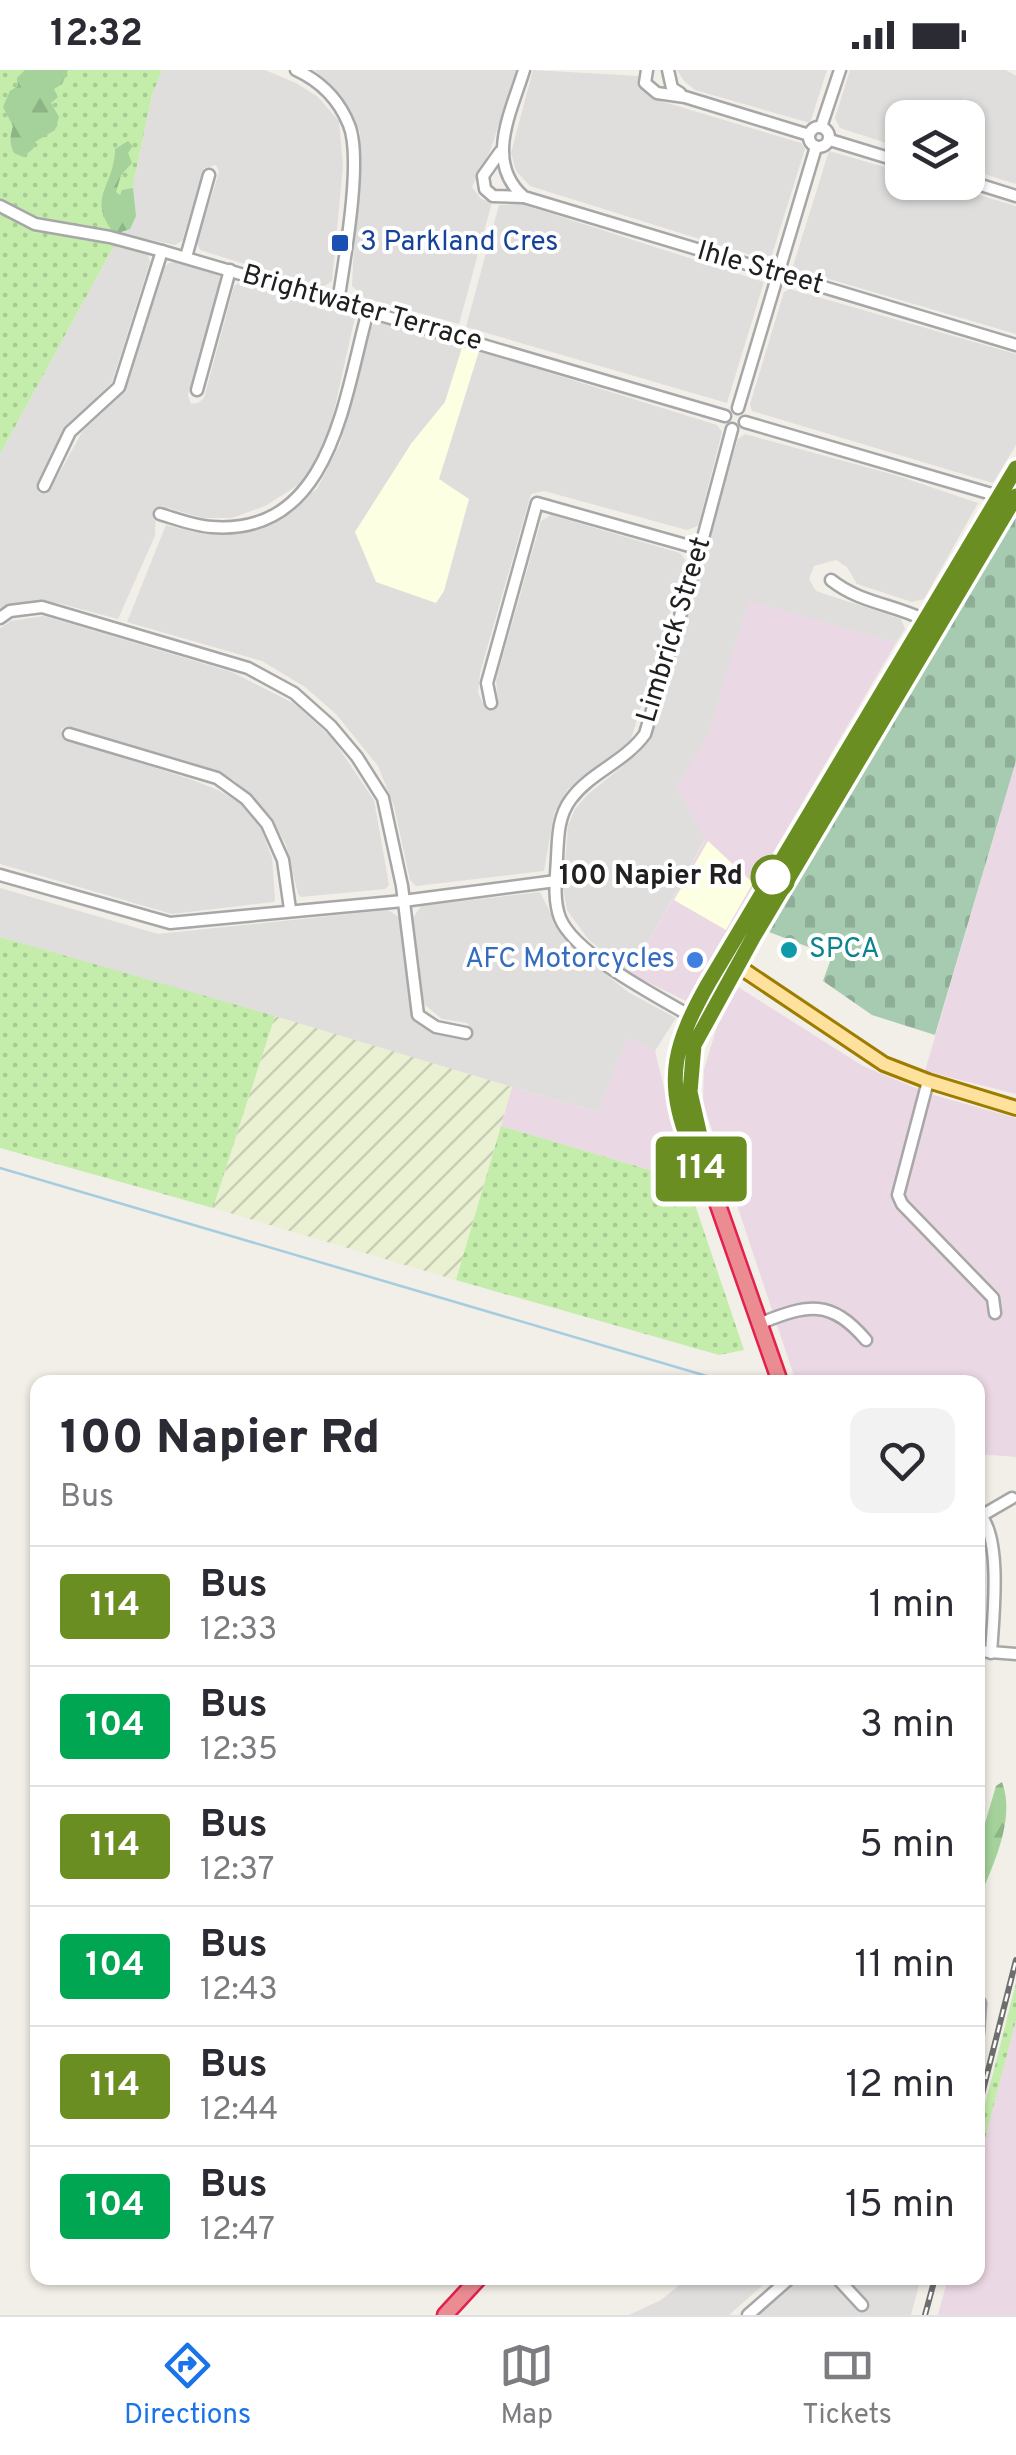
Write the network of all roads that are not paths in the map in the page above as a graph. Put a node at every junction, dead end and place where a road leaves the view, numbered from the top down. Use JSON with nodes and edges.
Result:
{"nodes":[{"id":1,"x":296,"y":70,"type":"edge"},
{"id":2,"x":524,"y":70,"type":"edge"},
{"id":3,"x":647,"y":70,"type":"edge"},
{"id":4,"x":668,"y":70,"type":"edge"},
{"id":5,"x":840,"y":70,"type":"edge"},
{"id":6,"x":685,"y":96,"type":"junction"},
{"id":7,"x":821,"y":127,"type":"junction"},
{"id":8,"x":809,"y":135,"type":"junction"},
{"id":9,"x":830,"y":140,"type":"junction"},
{"id":10,"x":816,"y":147,"type":"junction"},
{"id":11,"x":501,"y":150,"type":"junction"},
{"id":12,"x":885,"y":157,"type":"edge"},
{"id":13,"x":209,"y":175,"type":"dead end"},
{"id":14,"x":985,"y":186,"type":"edge"},
{"id":15,"x":1016,"y":196,"type":"edge"},
{"id":16,"x":524,"y":197,"type":"junction"},
{"id":17,"x":0,"y":206,"type":"edge"},
{"id":18,"x":162,"y":250,"type":"junction"},
{"id":19,"x":186,"y":257,"type":"junction"},
{"id":20,"x":230,"y":270,"type":"junction"},
{"id":21,"x":778,"y":274,"type":"junction"},
{"id":22,"x":338,"y":302,"type":"junction"},
{"id":23,"x":368,"y":311,"type":"junction"},
{"id":24,"x":1016,"y":345,"type":"edge"},
{"id":25,"x":197,"y":390,"type":"dead end"},
{"id":26,"x":738,"y":408,"type":"junction"},
{"id":27,"x":725,"y":416,"type":"junction"},
{"id":28,"x":745,"y":422,"type":"junction"},
{"id":29,"x":732,"y":429,"type":"junction"},
{"id":30,"x":1016,"y":468,"type":"edge"},
{"id":31,"x":44,"y":486,"type":"dead end"},
{"id":32,"x":1009,"y":498,"type":"edge"},
{"id":33,"x":160,"y":514,"type":"dead end"},
{"id":34,"x":700,"y":549,"type":"junction"},
{"id":35,"x":832,"y":580,"type":"dead end"},
{"id":36,"x":0,"y":618,"type":"edge"},
{"id":37,"x":925,"y":620,"type":"junction"},
{"id":38,"x":491,"y":703,"type":"dead end"},
{"id":39,"x":882,"y":708,"type":"junction"},
{"id":40,"x":70,"y":734,"type":"dead end"},
{"id":41,"x":0,"y":875,"type":"edge"},
{"id":42,"x":556,"y":881,"type":"junction"},
{"id":43,"x":403,"y":901,"type":"junction"},
{"id":44,"x":290,"y":909,"type":"junction"},
{"id":45,"x":731,"y":961,"type":"junction"},
{"id":46,"x":697,"y":1019,"type":"junction"},
{"id":47,"x":466,"y":1033,"type":"dead end"},
{"id":48,"x":928,"y":1082,"type":"junction"},
{"id":49,"x":1016,"y":1108,"type":"edge"},
{"id":50,"x":995,"y":1313,"type":"dead end"},
{"id":51,"x":761,"y":1323,"type":"junction"},
{"id":52,"x":866,"y":1340,"type":"dead end"},
{"id":53,"x":778,"y":1375,"type":"edge"},
{"id":54,"x":1012,"y":1498,"type":"dead end"},
{"id":55,"x":985,"y":1511,"type":"edge"},
{"id":56,"x":985,"y":1523,"type":"edge"},
{"id":57,"x":985,"y":1652,"type":"edge"},
{"id":58,"x":991,"y":1653,"type":"junction"},
{"id":59,"x":1016,"y":1654,"type":"edge"},
{"id":60,"x":473,"y":2285,"type":"edge"},
{"id":61,"x":782,"y":2285,"type":"edge"},
{"id":62,"x":843,"y":2285,"type":"edge"},
{"id":63,"x":862,"y":2305,"type":"dead end"},
{"id":64,"x":448,"y":2315,"type":"edge"},
{"id":65,"x":748,"y":2315,"type":"edge"}],
"edges":[{"from":1,"to":22,"type":"street"},
{"from":2,"to":11,"type":"street"},
{"from":3,"to":6,"type":"street"},
{"from":4,"to":6,"type":"street"},
{"from":5,"to":7,"type":"street"},
{"from":6,"to":8,"type":"street"},
{"from":7,"to":8,"type":"street"},
{"from":7,"to":9,"type":"street"},
{"from":8,"to":10,"type":"street"},
{"from":9,"to":10,"type":"street"},
{"from":9,"to":12,"type":"street"},
{"from":10,"to":21,"type":"street"},
{"from":11,"to":16,"type":"street","name":"Ihle Street"},
{"from":11,"to":16,"type":"street"},
{"from":13,"to":19,"type":"street"},
{"from":14,"to":15,"type":"street"},
{"from":16,"to":21,"type":"street","name":"Ihle Street"},
{"from":17,"to":18,"type":"street","name":"Brightwater Terrace"},
{"from":18,"to":19,"type":"street","name":"Brightwater Terrace"},
{"from":18,"to":31,"type":"street"},
{"from":19,"to":20,"type":"street","name":"Brightwater Terrace"},
{"from":20,"to":22,"type":"street","name":"Brightwater Terrace"},
{"from":20,"to":25,"type":"street"},
{"from":21,"to":24,"type":"street","name":"Ihle Street"},
{"from":21,"to":26,"type":"street"},
{"from":22,"to":23,"type":"street","name":"Brightwater Terrace"},
{"from":23,"to":27,"type":"street","name":"Brightwater Terrace"},
{"from":23,"to":33,"type":"street"},
{"from":26,"to":27,"type":"street"},
{"from":26,"to":28,"type":"street"},
{"from":27,"to":29,"type":"street"},
{"from":28,"to":29,"type":"street"},
{"from":28,"to":32,"type":"street"},
{"from":29,"to":34,"type":"street","name":"Limbrick Street"},
{"from":30,"to":32,"type":"highway"},
{"from":32,"to":37,"type":"highway"},
{"from":32,"to":39,"type":"highway"},
{"from":34,"to":38,"type":"street"},
{"from":34,"to":42,"type":"street","name":"Limbrick Street"},
{"from":35,"to":37,"type":"street"},
{"from":36,"to":43,"type":"street"},
{"from":37,"to":39,"type":"highway"},
{"from":39,"to":45,"type":"highway"},
{"from":40,"to":44,"type":"street"},
{"from":41,"to":44,"type":"street"},
{"from":42,"to":43,"type":"street"},
{"from":42,"to":46,"type":"street","name":"Limbrick Street"},
{"from":43,"to":44,"type":"street"},
{"from":43,"to":47,"type":"street"},
{"from":45,"to":46,"type":"highway"},
{"from":45,"to":48,"type":"main road"},
{"from":46,"to":51,"type":"highway"},
{"from":48,"to":49,"type":"main road"},
{"from":48,"to":50,"type":"street"},
{"from":51,"to":52,"type":"street"},
{"from":51,"to":53,"type":"highway"},
{"from":54,"to":55,"type":"street"},
{"from":56,"to":58,"type":"street"},
{"from":57,"to":58,"type":"street"},
{"from":58,"to":59,"type":"street"},
{"from":60,"to":64,"type":"highway"},
{"from":61,"to":65,"type":"street"},
{"from":62,"to":63,"type":"street"}]}
